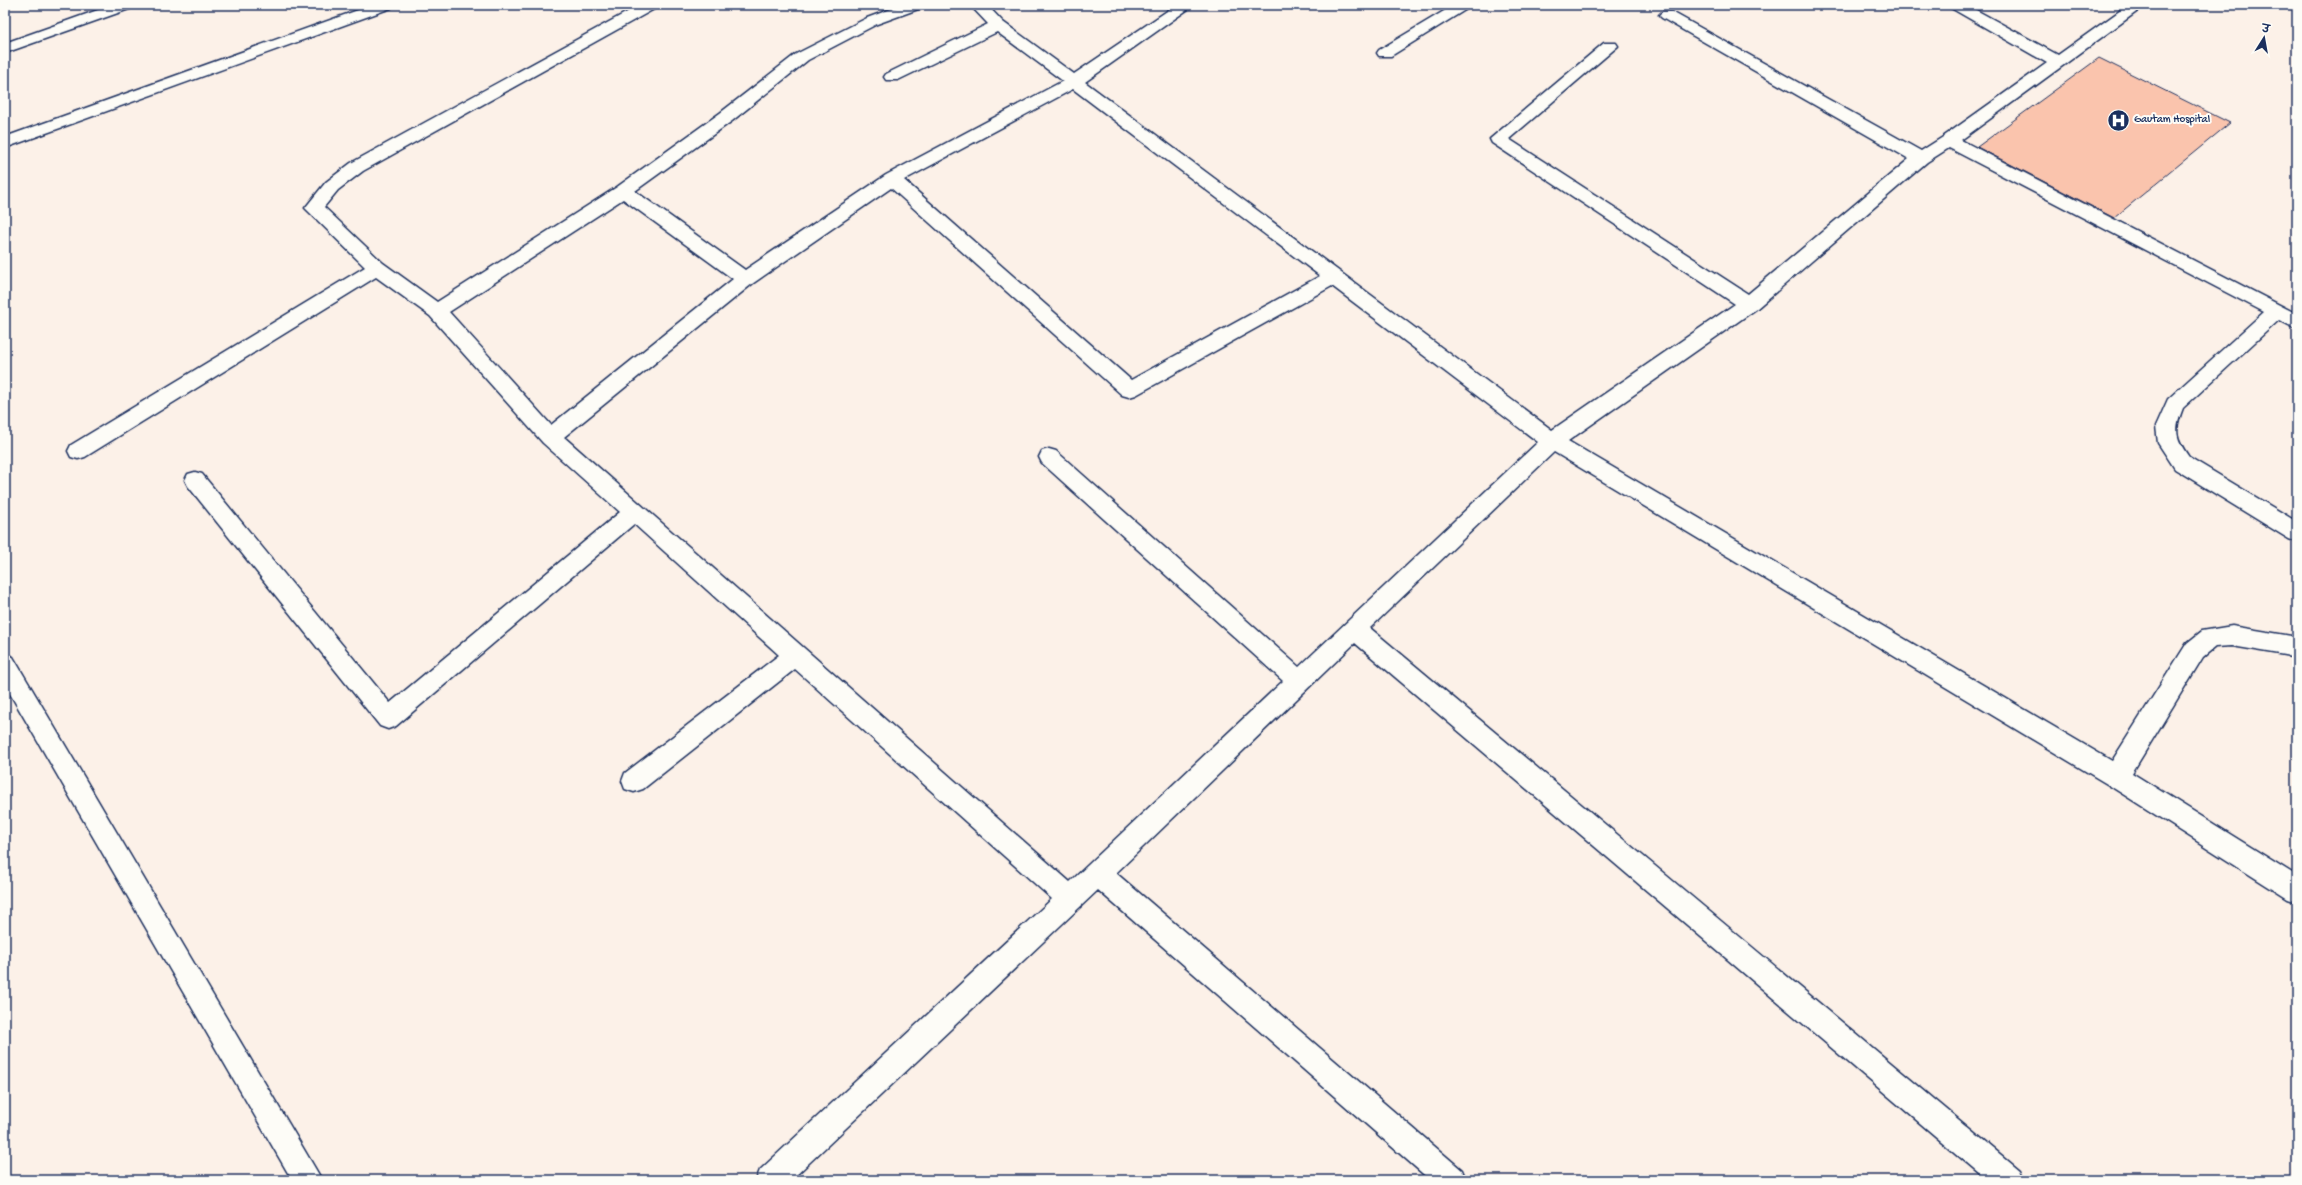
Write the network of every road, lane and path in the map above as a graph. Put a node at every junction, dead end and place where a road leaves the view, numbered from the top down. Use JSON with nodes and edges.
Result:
{"nodes":[{"id":1,"x":127,"y":5,"type":"edge"},
{"id":2,"x":386,"y":5,"type":"edge"},
{"id":3,"x":651,"y":5,"type":"edge"},
{"id":4,"x":916,"y":5,"type":"edge"},
{"id":5,"x":978,"y":5,"type":"edge"},
{"id":6,"x":1186,"y":5,"type":"edge"},
{"id":7,"x":1465,"y":5,"type":"edge"},
{"id":8,"x":1956,"y":5,"type":"edge"},
{"id":9,"x":2138,"y":5,"type":"edge"},
{"id":10,"x":1667,"y":15,"type":"dead end"},
{"id":11,"x":998,"y":25,"type":"junction"},
{"id":12,"x":1610,"y":46,"type":"dead end"},
{"id":13,"x":5,"y":48,"type":"edge"},
{"id":14,"x":1385,"y":53,"type":"dead end"},
{"id":15,"x":2058,"y":62,"type":"junction"},
{"id":16,"x":892,"y":77,"type":"dead end"},
{"id":17,"x":1074,"y":82,"type":"junction"},
{"id":18,"x":1950,"y":141,"type":"junction"},
{"id":19,"x":5,"y":143,"type":"edge"},
{"id":20,"x":1921,"y":158,"type":"junction"},
{"id":21,"x":892,"y":179,"type":"junction"},
{"id":22,"x":623,"y":191,"type":"junction"},
{"id":23,"x":377,"y":268,"type":"junction"},
{"id":24,"x":1333,"y":277,"type":"junction"},
{"id":25,"x":745,"y":279,"type":"junction"},
{"id":26,"x":1749,"y":304,"type":"junction"},
{"id":27,"x":437,"y":311,"type":"junction"},
{"id":28,"x":2277,"y":311,"type":"junction"},
{"id":29,"x":2297,"y":322,"type":"edge"},
{"id":30,"x":550,"y":437,"type":"junction"},
{"id":31,"x":1552,"y":441,"type":"junction"},
{"id":32,"x":78,"y":451,"type":"dead end"},
{"id":33,"x":1049,"y":457,"type":"dead end"},
{"id":34,"x":195,"y":480,"type":"dead end"},
{"id":35,"x":634,"y":512,"type":"junction"},
{"id":36,"x":2297,"y":533,"type":"edge"},
{"id":37,"x":1355,"y":629,"type":"junction"},
{"id":38,"x":2297,"y":647,"type":"edge"},
{"id":39,"x":796,"y":655,"type":"junction"},
{"id":40,"x":5,"y":664,"type":"edge"},
{"id":41,"x":1299,"y":681,"type":"junction"},
{"id":42,"x":2116,"y":776,"type":"junction"},
{"id":43,"x":634,"y":781,"type":"dead end"},
{"id":44,"x":1098,"y":873,"type":"junction"},
{"id":45,"x":2297,"y":890,"type":"edge"},
{"id":46,"x":1070,"y":899,"type":"junction"},
{"id":47,"x":308,"y":1180,"type":"edge"},
{"id":48,"x":770,"y":1180,"type":"edge"},
{"id":49,"x":1452,"y":1180,"type":"edge"},
{"id":50,"x":2009,"y":1180,"type":"edge"}],
"edges":[{"from":1,"to":13,"type":"street"},
{"from":2,"to":19,"type":"street"},
{"from":3,"to":23,"type":"street"},
{"from":4,"to":22,"type":"street"},
{"from":5,"to":11,"type":"street"},
{"from":6,"to":17,"type":"street"},
{"from":7,"to":14,"type":"street"},
{"from":8,"to":15,"type":"street"},
{"from":9,"to":15,"type":"street"},
{"from":10,"to":20,"type":"street"},
{"from":11,"to":16,"type":"street"},
{"from":11,"to":17,"type":"street"},
{"from":12,"to":26,"type":"street"},
{"from":15,"to":18,"type":"street"},
{"from":17,"to":21,"type":"street"},
{"from":17,"to":24,"type":"street"},
{"from":18,"to":20,"type":"street"},
{"from":18,"to":28,"type":"street"},
{"from":20,"to":26,"type":"street"},
{"from":21,"to":24,"type":"street"},
{"from":21,"to":25,"type":"street"},
{"from":22,"to":25,"type":"street"},
{"from":22,"to":27,"type":"street"},
{"from":23,"to":27,"type":"street"},
{"from":23,"to":32,"type":"street"},
{"from":24,"to":31,"type":"street"},
{"from":25,"to":30,"type":"street"},
{"from":26,"to":31,"type":"street"},
{"from":27,"to":30,"type":"street"},
{"from":28,"to":29,"type":"street"},
{"from":28,"to":36,"type":"street"},
{"from":30,"to":35,"type":"street"},
{"from":31,"to":37,"type":"street"},
{"from":31,"to":42,"type":"street"},
{"from":33,"to":41,"type":"street"},
{"from":34,"to":35,"type":"street"},
{"from":35,"to":39,"type":"street"},
{"from":37,"to":41,"type":"street"},
{"from":37,"to":50,"type":"street"},
{"from":38,"to":42,"type":"street"},
{"from":39,"to":43,"type":"street"},
{"from":39,"to":46,"type":"street"},
{"from":40,"to":47,"type":"street"},
{"from":41,"to":44,"type":"street"},
{"from":42,"to":45,"type":"street"},
{"from":44,"to":46,"type":"street"},
{"from":44,"to":49,"type":"street"},
{"from":46,"to":48,"type":"street"}]}
